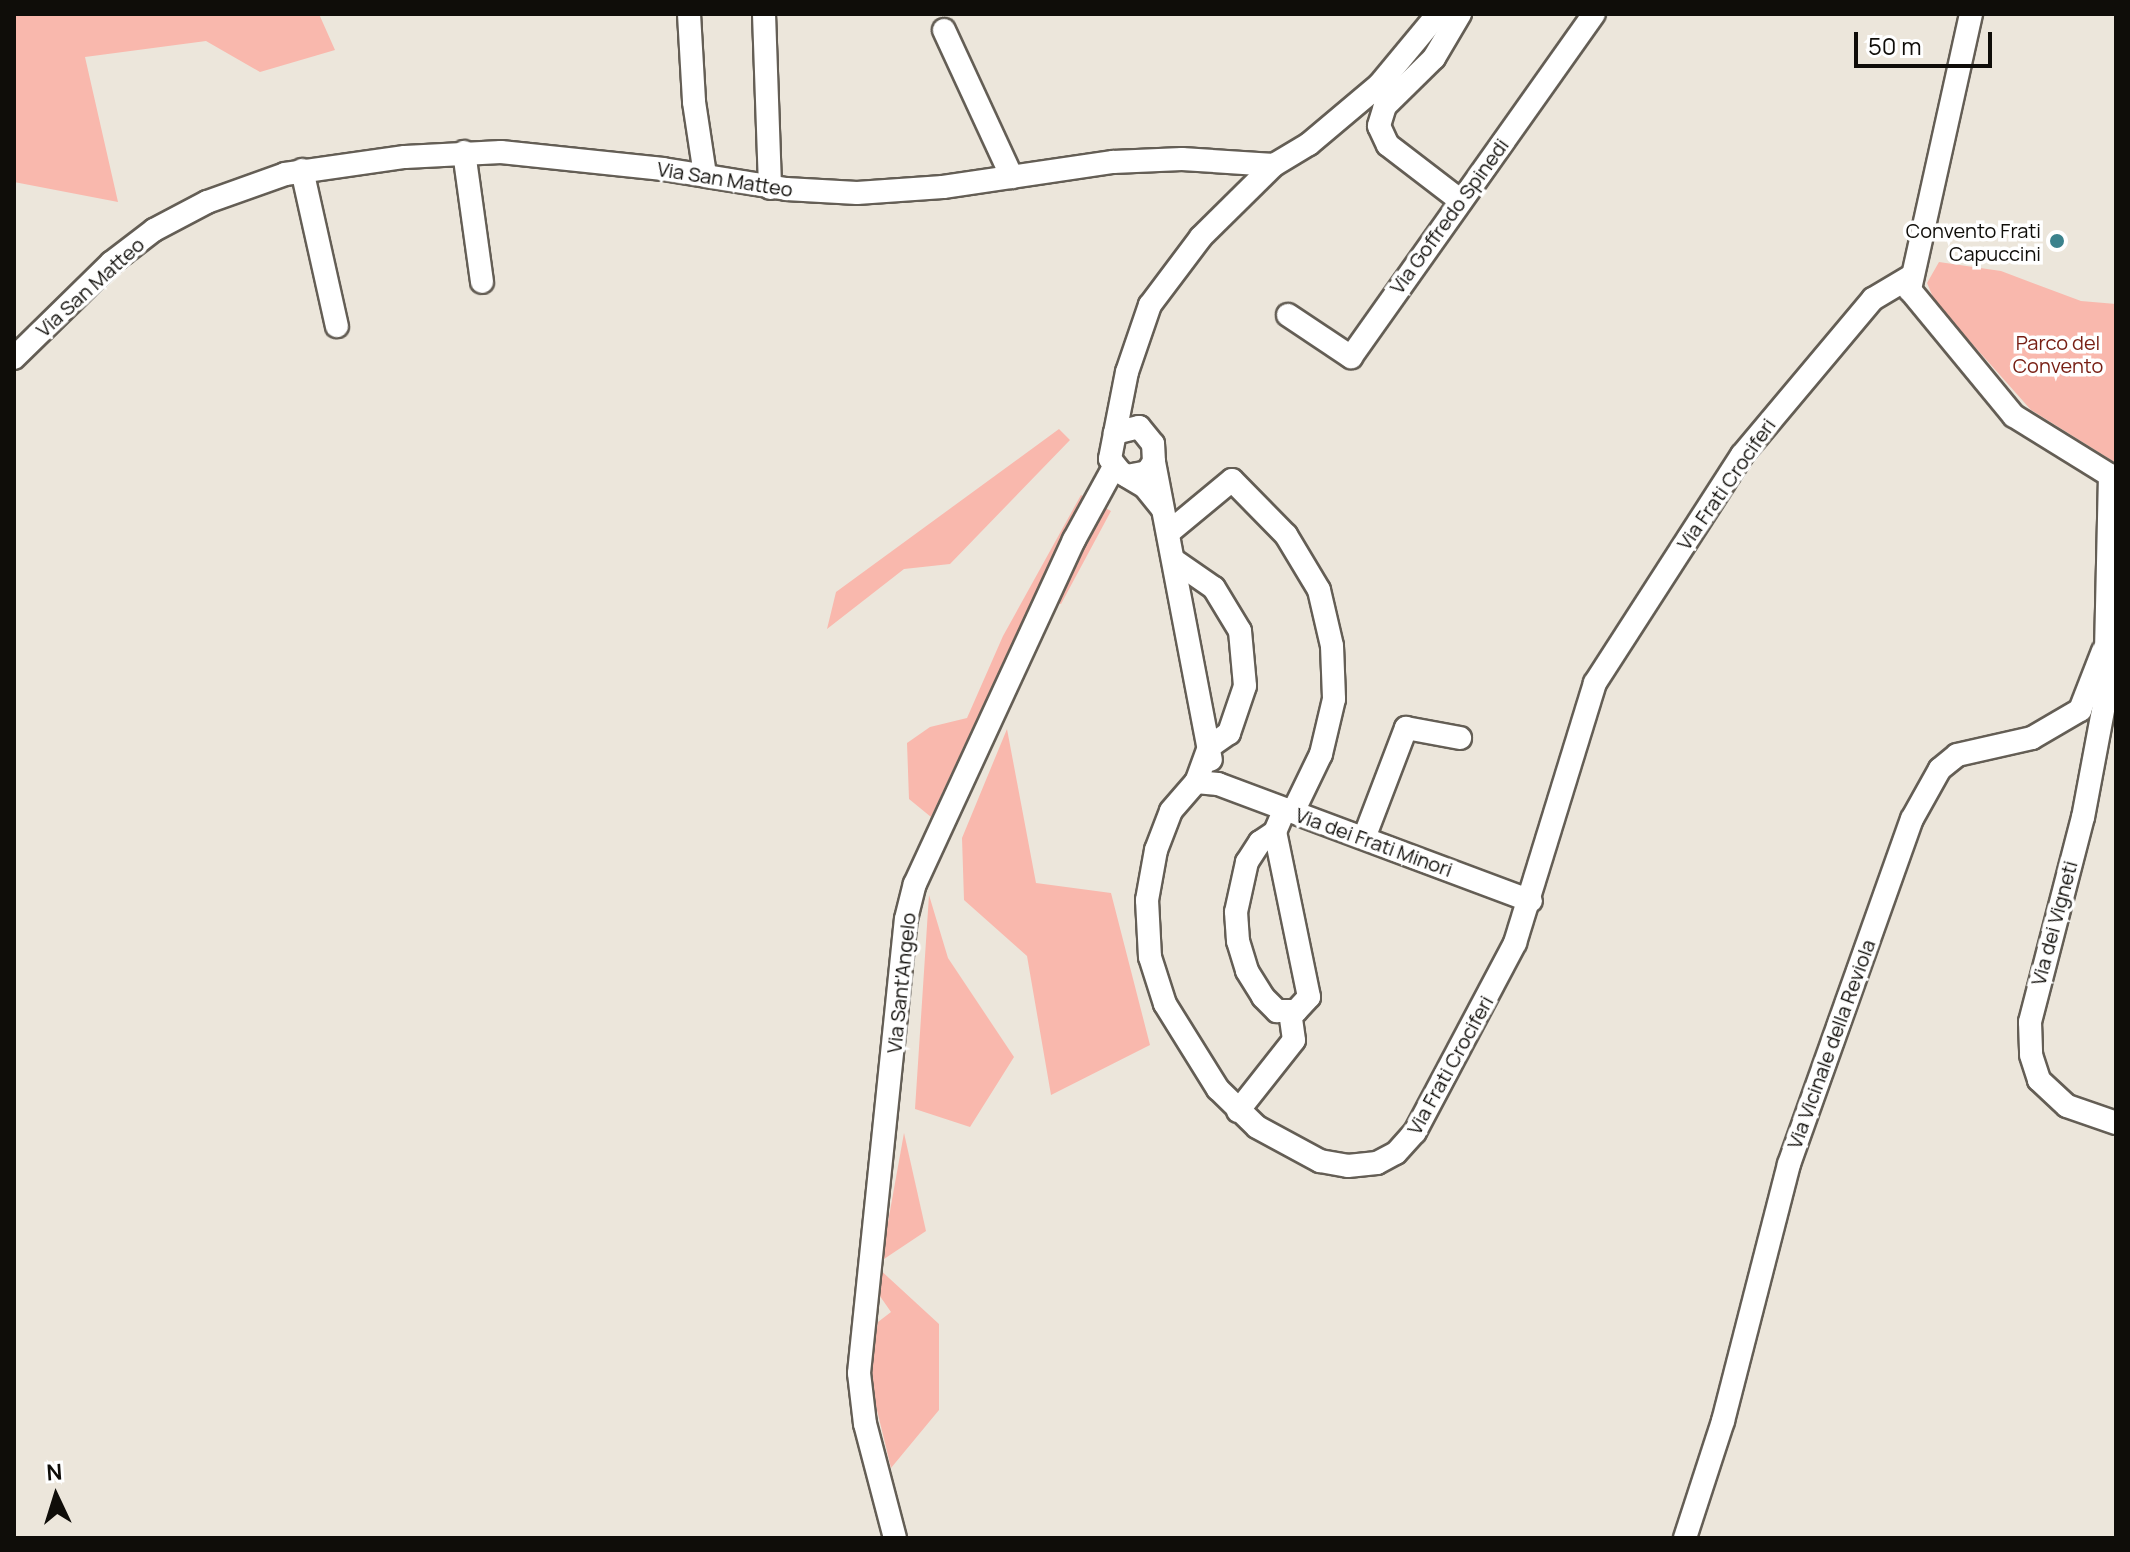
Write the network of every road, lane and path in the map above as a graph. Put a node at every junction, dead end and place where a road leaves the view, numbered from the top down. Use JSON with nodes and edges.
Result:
{"nodes":[{"id":1,"x":689,"y":14,"type":"edge"},
{"id":2,"x":764,"y":14,"type":"edge"},
{"id":3,"x":1438,"y":14,"type":"edge"},
{"id":4,"x":1460,"y":14,"type":"edge"},
{"id":5,"x":1594,"y":14,"type":"edge"},
{"id":6,"x":1971,"y":14,"type":"edge"},
{"id":7,"x":944,"y":30,"type":"dead end"},
{"id":8,"x":464,"y":152,"type":"junction"},
{"id":9,"x":1274,"y":165,"type":"junction"},
{"id":10,"x":302,"y":170,"type":"junction"},
{"id":11,"x":705,"y":175,"type":"junction"},
{"id":12,"x":1012,"y":177,"type":"junction"},
{"id":13,"x":770,"y":188,"type":"junction"},
{"id":14,"x":1461,"y":201,"type":"junction"},
{"id":15,"x":1910,"y":277,"type":"junction"},
{"id":16,"x":482,"y":282,"type":"dead end"},
{"id":17,"x":1288,"y":315,"type":"dead end"},
{"id":18,"x":337,"y":326,"type":"dead end"},
{"id":19,"x":14,"y":358,"type":"edge"},
{"id":20,"x":1127,"y":372,"type":"junction"},
{"id":21,"x":1144,"y":429,"type":"junction"},
{"id":22,"x":1115,"y":433,"type":"junction"},
{"id":23,"x":1154,"y":462,"type":"junction"},
{"id":24,"x":1120,"y":471,"type":"junction"},
{"id":25,"x":2113,"y":477,"type":"edge"},
{"id":26,"x":1164,"y":511,"type":"junction"},
{"id":27,"x":1168,"y":533,"type":"junction"},
{"id":28,"x":1175,"y":561,"type":"junction"},
{"id":29,"x":2103,"y":651,"type":"junction"},
{"id":30,"x":2103,"y":678,"type":"joint"},
{"id":31,"x":1460,"y":738,"type":"dead end"},
{"id":32,"x":1209,"y":747,"type":"junction"},
{"id":33,"x":1207,"y":783,"type":"junction"},
{"id":34,"x":1289,"y":811,"type":"junction"},
{"id":35,"x":1275,"y":832,"type":"junction"},
{"id":36,"x":1364,"y":838,"type":"junction"},
{"id":37,"x":1531,"y":901,"type":"junction"},
{"id":38,"x":1290,"y":1012,"type":"junction"},
{"id":39,"x":1238,"y":1111,"type":"junction"},
{"id":40,"x":2116,"y":1123,"type":"edge"},
{"id":41,"x":895,"y":1538,"type":"edge"},
{"id":42,"x":1685,"y":1538,"type":"edge"}],
"edges":[{"from":1,"to":11,"type":"street"},
{"from":2,"to":13,"type":"street"},
{"from":3,"to":9,"type":"street"},
{"from":4,"to":14,"type":"street"},
{"from":5,"to":14,"type":"street","name":"Via Goffredo Spinedi"},
{"from":6,"to":15,"type":"street"},
{"from":7,"to":12,"type":"street"},
{"from":8,"to":10,"type":"street","name":"Via San Matteo"},
{"from":8,"to":11,"type":"street","name":"Via San Matteo"},
{"from":8,"to":16,"type":"street"},
{"from":9,"to":12,"type":"street","name":"Via San Matteo"},
{"from":9,"to":20,"type":"street","name":"Via Sant'Angelo"},
{"from":10,"to":18,"type":"street"},
{"from":10,"to":19,"type":"street","name":"Via San Matteo"},
{"from":11,"to":13,"type":"street","name":"Via San Matteo"},
{"from":12,"to":13,"type":"street","name":"Via San Matteo"},
{"from":14,"to":17,"type":"street","name":"Via Goffredo Spinedi"},
{"from":15,"to":25,"type":"street"},
{"from":15,"to":37,"type":"street","name":"Via Frati Crociferi"},
{"from":20,"to":21,"type":"street"},
{"from":20,"to":22,"type":"street","name":"Via Sant'Angelo"},
{"from":21,"to":22,"type":"street"},
{"from":21,"to":23,"type":"street"},
{"from":22,"to":24,"type":"street","name":"Via Sant'Angelo"},
{"from":23,"to":24,"type":"street"},
{"from":23,"to":26,"type":"street"},
{"from":24,"to":26,"type":"street"},
{"from":24,"to":41,"type":"street","name":"Via Sant'Angelo"},
{"from":25,"to":29,"type":"street","name":"Via Vicinale della Reviola"},
{"from":26,"to":27,"type":"street"},
{"from":27,"to":28,"type":"street"},
{"from":27,"to":34,"type":"street"},
{"from":28,"to":32,"type":"street"},
{"from":28,"to":32,"type":"street"},
{"from":29,"to":30,"type":"street","name":"Via Vicinale della Reviola"},
{"from":29,"to":42,"type":"street","name":"Via Vicinale della Reviola"},
{"from":30,"to":40,"type":"street","name":"Via dei Vigneti"},
{"from":31,"to":36,"type":"street"},
{"from":32,"to":33,"type":"street"},
{"from":33,"to":34,"type":"street","name":"Via dei Frati Minori"},
{"from":33,"to":39,"type":"street","name":"Via Frati Crociferi"},
{"from":34,"to":35,"type":"street"},
{"from":34,"to":36,"type":"street","name":"Via dei Frati Minori"},
{"from":35,"to":38,"type":"street"},
{"from":35,"to":38,"type":"street"},
{"from":36,"to":37,"type":"street","name":"Via dei Frati Minori"},
{"from":37,"to":39,"type":"street","name":"Via Frati Crociferi"},
{"from":38,"to":39,"type":"street"}]}
